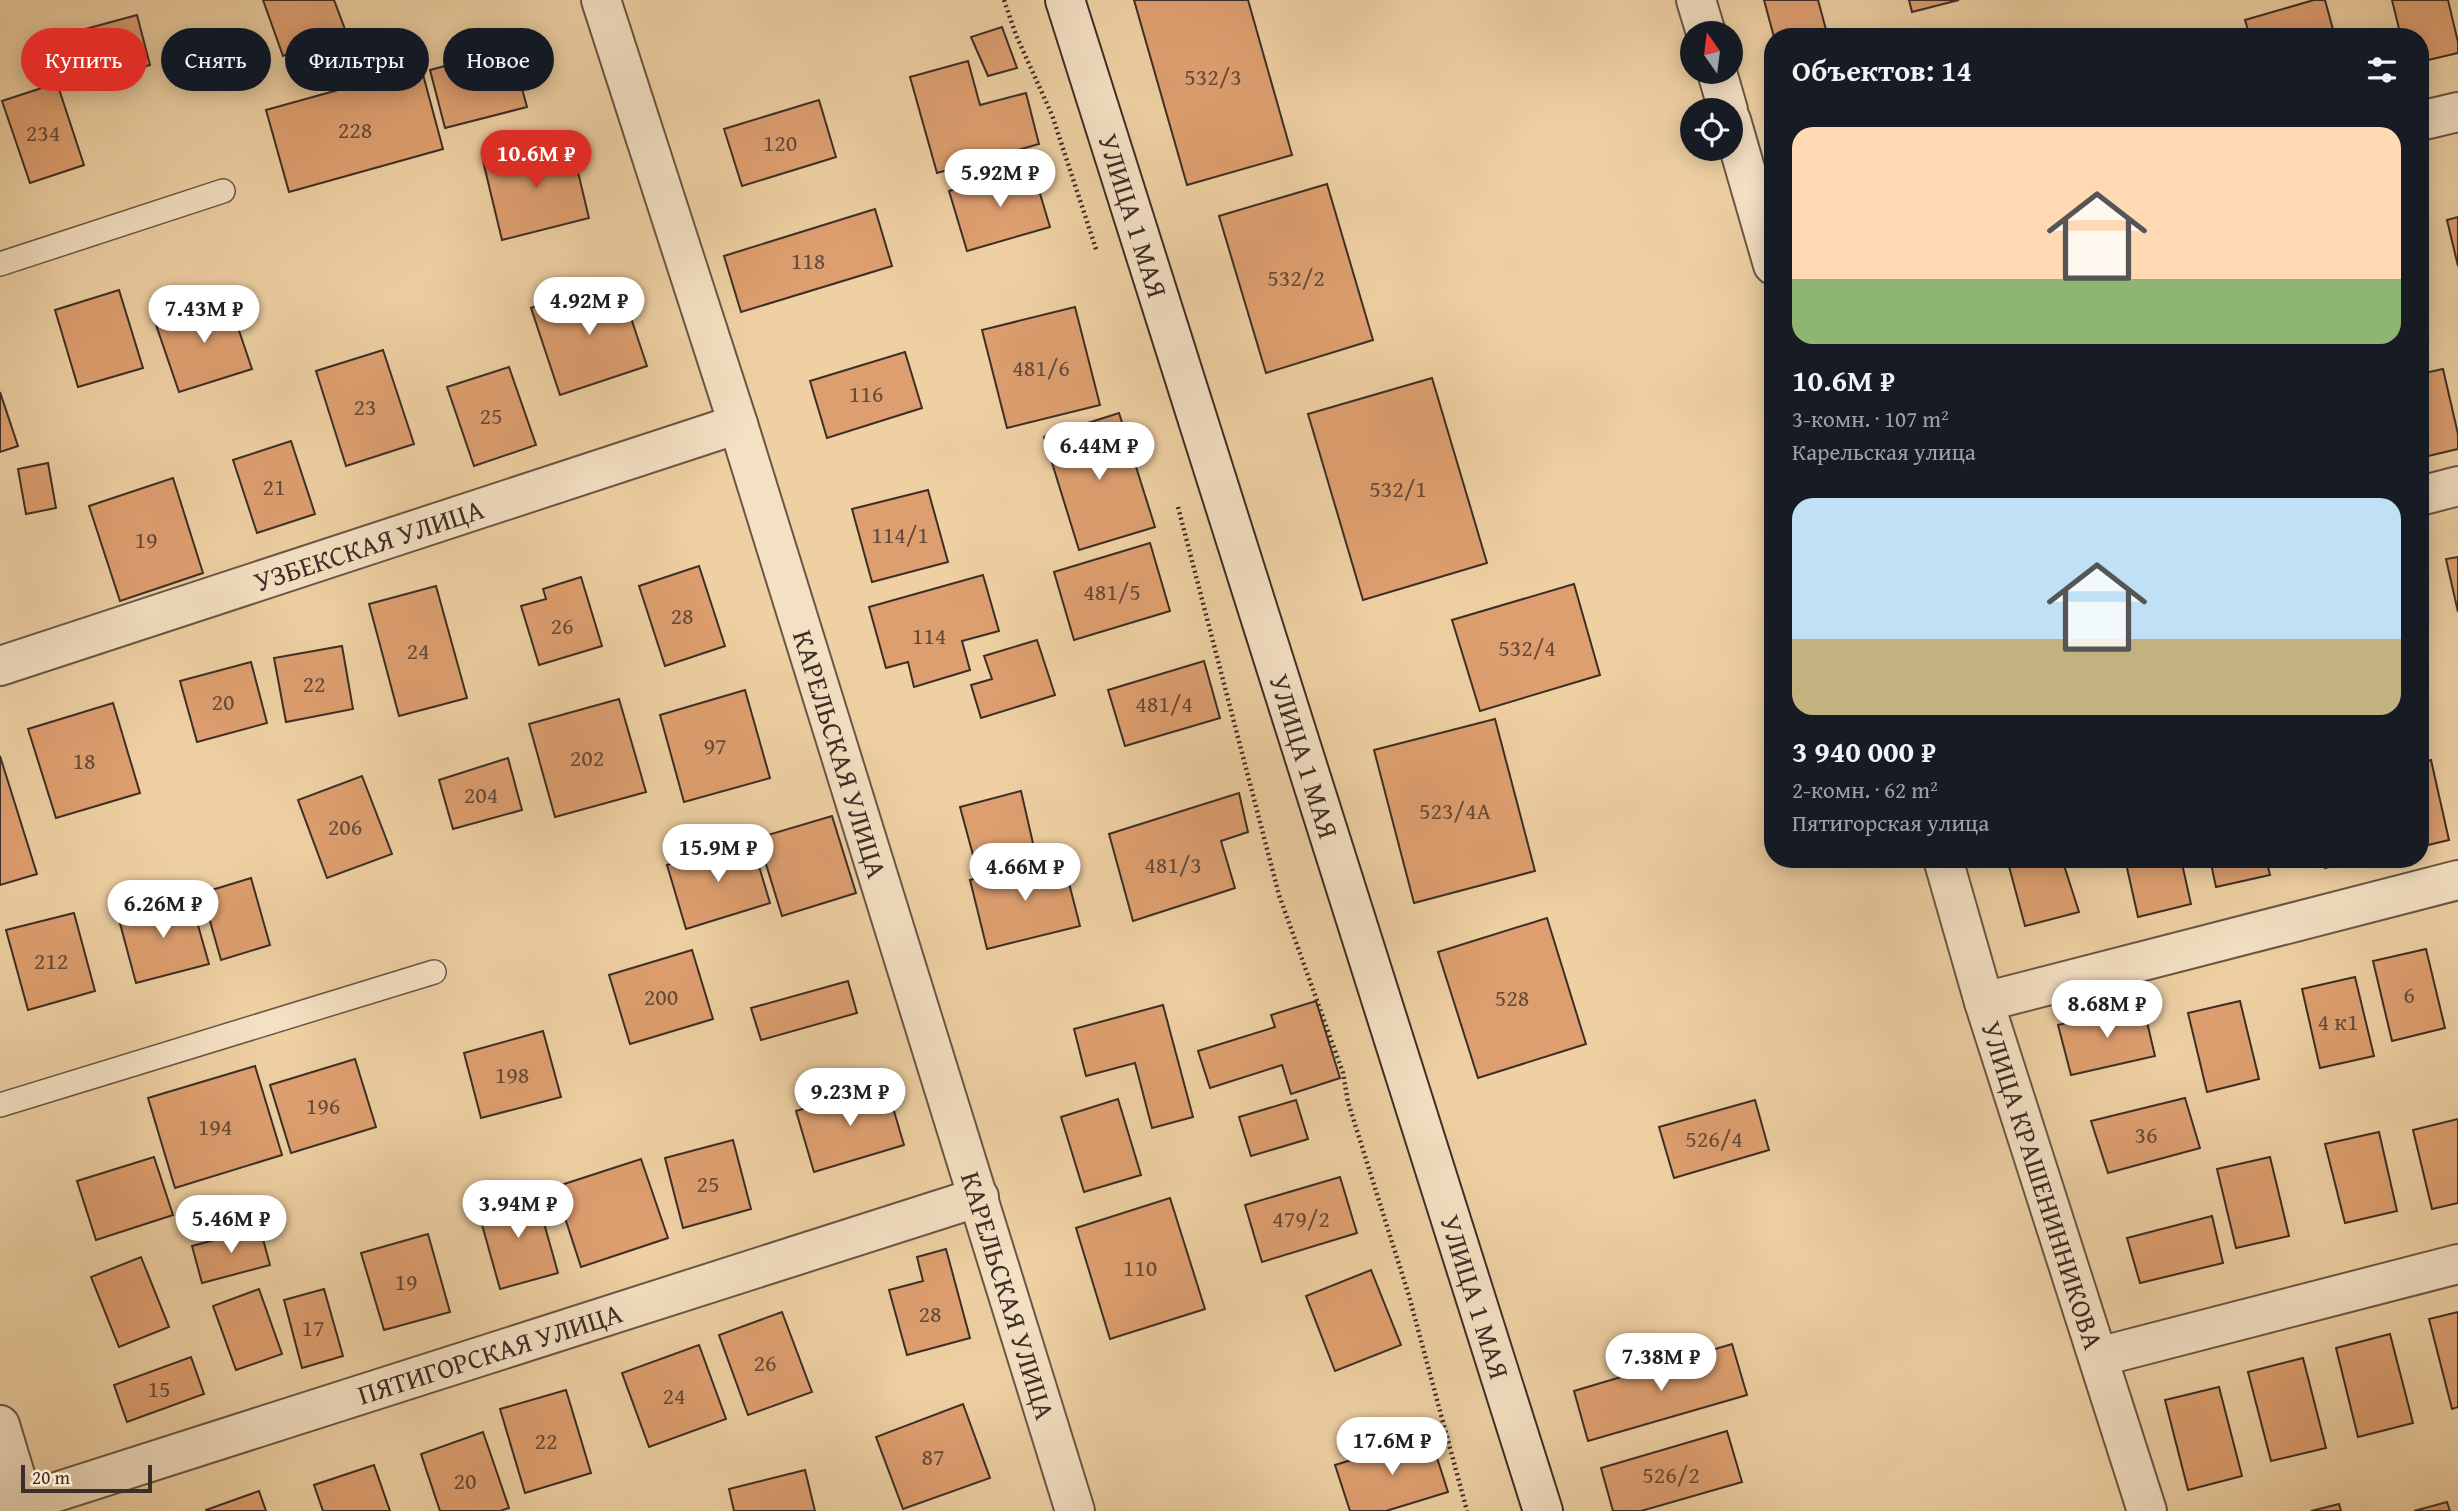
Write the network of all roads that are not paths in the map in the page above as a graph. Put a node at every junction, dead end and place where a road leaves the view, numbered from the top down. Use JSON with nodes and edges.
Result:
{"nodes":[{"id":1,"x":601,"y":0,"type":"edge"},
{"id":2,"x":1065,"y":0,"type":"edge"},
{"id":3,"x":1696,"y":0,"type":"edge"},
{"id":4,"x":1702,"y":21,"type":"edge"},
{"id":5,"x":2458,"y":112,"type":"edge"},
{"id":6,"x":2429,"y":119,"type":"edge"},
{"id":7,"x":1743,"y":161,"type":"edge"},
{"id":8,"x":223,"y":191,"type":"dead end"},
{"id":9,"x":1764,"y":234,"type":"edge"},
{"id":10,"x":0,"y":264,"type":"edge"},
{"id":11,"x":738,"y":424,"type":"junction"},
{"id":12,"x":2458,"y":486,"type":"edge"},
{"id":13,"x":2429,"y":494,"type":"edge"},
{"id":14,"x":0,"y":666,"type":"edge"},
{"id":15,"x":1946,"y":868,"type":"edge"},
{"id":16,"x":2458,"y":880,"type":"edge"},
{"id":17,"x":434,"y":972,"type":"dead end"},
{"id":18,"x":1984,"y":1002,"type":"junction"},
{"id":19,"x":0,"y":1105,"type":"edge"},
{"id":20,"x":979,"y":1197,"type":"junction"},
{"id":21,"x":2458,"y":1264,"type":"edge"},
{"id":22,"x":2098,"y":1357,"type":"junction"},
{"id":23,"x":0,"y":1425,"type":"edge"},
{"id":24,"x":16,"y":1508,"type":"edge"},
{"id":25,"x":1075,"y":1511,"type":"edge"},
{"id":26,"x":1543,"y":1511,"type":"edge"},
{"id":27,"x":2147,"y":1511,"type":"edge"}],
"edges":[{"from":1,"to":11,"type":"street","name":"КАРЕЛЬСКАЯ УЛИЦА"},
{"from":2,"to":26,"type":"street","name":"УЛИЦА 1 МАЯ"},
{"from":3,"to":4,"type":"street"},
{"from":5,"to":6,"type":"street"},
{"from":7,"to":9,"type":"street"},
{"from":8,"to":10,"type":"lane"},
{"from":11,"to":14,"type":"street","name":"УЗБЕКСКАЯ УЛИЦА"},
{"from":11,"to":20,"type":"street","name":"КАРЕЛЬСКАЯ УЛИЦА"},
{"from":12,"to":13,"type":"street"},
{"from":15,"to":18,"type":"street","name":"УЛИЦА КРАШЕНИННИКОВА"},
{"from":16,"to":18,"type":"street"},
{"from":17,"to":19,"type":"lane"},
{"from":18,"to":22,"type":"street","name":"УЛИЦА КРАШЕНИННИКОВА"},
{"from":20,"to":24,"type":"street","name":"ПЯТИГОРСКАЯ УЛИЦА"},
{"from":20,"to":25,"type":"street","name":"КАРЕЛЬСКАЯ УЛИЦА"},
{"from":21,"to":22,"type":"street"},
{"from":22,"to":27,"type":"street","name":"УЛИЦА КРАШЕНИННИКОВА"},
{"from":23,"to":24,"type":"street"}]}
